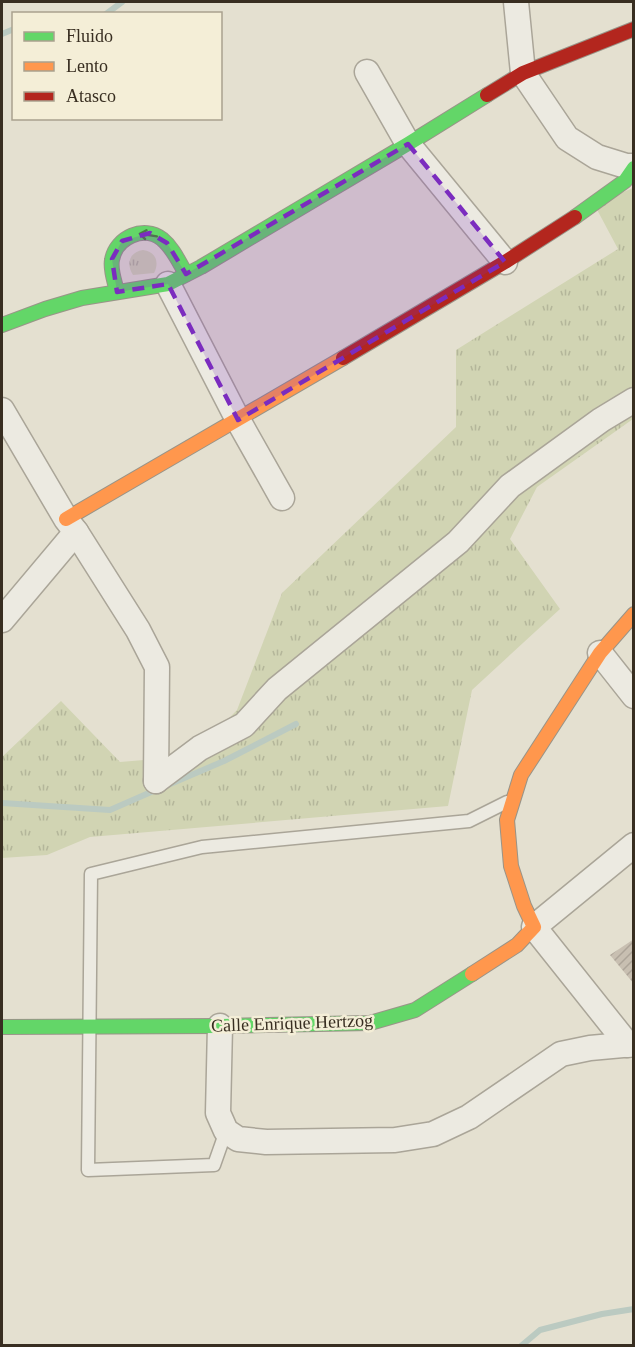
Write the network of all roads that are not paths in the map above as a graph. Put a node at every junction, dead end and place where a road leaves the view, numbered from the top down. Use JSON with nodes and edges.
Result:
{"nodes":[{"id":1,"x":516,"y":2,"type":"edge"},
{"id":2,"x":633,"y":29,"type":"edge"},
{"id":3,"x":367,"y":72,"type":"dead end"},
{"id":4,"x":523,"y":73,"type":"junction"},
{"id":5,"x":408,"y":144,"type":"junction"},
{"id":6,"x":633,"y":167,"type":"edge"},
{"id":7,"x":506,"y":262,"type":"junction"},
{"id":8,"x":177,"y":279,"type":"junction"},
{"id":9,"x":117,"y":292,"type":"junction"},
{"id":10,"x":2,"y":325,"type":"edge"},
{"id":11,"x":633,"y":400,"type":"edge"},
{"id":12,"x":2,"y":410,"type":"edge"},
{"id":13,"x":238,"y":420,"type":"junction"},
{"id":14,"x":282,"y":498,"type":"dead end"},
{"id":15,"x":71,"y":525,"type":"junction"},
{"id":16,"x":633,"y":614,"type":"edge"},
{"id":17,"x":2,"y":620,"type":"edge"},
{"id":18,"x":600,"y":653,"type":"junction"},
{"id":19,"x":633,"y":696,"type":"edge"},
{"id":20,"x":514,"y":799,"type":"junction"},
{"id":21,"x":633,"y":845,"type":"edge"},
{"id":22,"x":534,"y":927,"type":"junction"},
{"id":23,"x":2,"y":1026,"type":"edge"},
{"id":24,"x":89,"y":1026,"type":"junction"},
{"id":25,"x":220,"y":1026,"type":"junction"},
{"id":26,"x":631,"y":1045,"type":"edge"},
{"id":27,"x":225,"y":1131,"type":"junction"}],
"edges":[{"from":1,"to":4,"type":"street"},
{"from":2,"to":4,"type":"street"},
{"from":3,"to":5,"type":"street"},
{"from":4,"to":5,"type":"street"},
{"from":4,"to":6,"type":"street"},
{"from":5,"to":7,"type":"street"},
{"from":5,"to":8,"type":"street"},
{"from":6,"to":7,"type":"street"},
{"from":7,"to":13,"type":"street"},
{"from":8,"to":9,"type":"street"},
{"from":8,"to":9,"type":"street","one_way":true},
{"from":8,"to":13,"type":"street"},
{"from":9,"to":10,"type":"street"},
{"from":11,"to":15,"type":"street"},
{"from":12,"to":15,"type":"street"},
{"from":13,"to":14,"type":"street"},
{"from":13,"to":15,"type":"street"},
{"from":15,"to":17,"type":"street"},
{"from":16,"to":18,"type":"street"},
{"from":18,"to":19,"type":"street"},
{"from":18,"to":20,"type":"street"},
{"from":20,"to":22,"type":"street"},
{"from":20,"to":24,"type":"lane"},
{"from":21,"to":22,"type":"street","name":"Calle Enrique Hertzog"},
{"from":22,"to":25,"type":"street","name":"Calle Enrique Hertzog"},
{"from":22,"to":26,"type":"street"},
{"from":23,"to":24,"type":"street","name":"Calle Enrique Hertzog"},
{"from":24,"to":25,"type":"street","name":"Calle Enrique Hertzog"},
{"from":24,"to":27,"type":"lane"},
{"from":25,"to":27,"type":"street"},
{"from":26,"to":27,"type":"street"}]}
